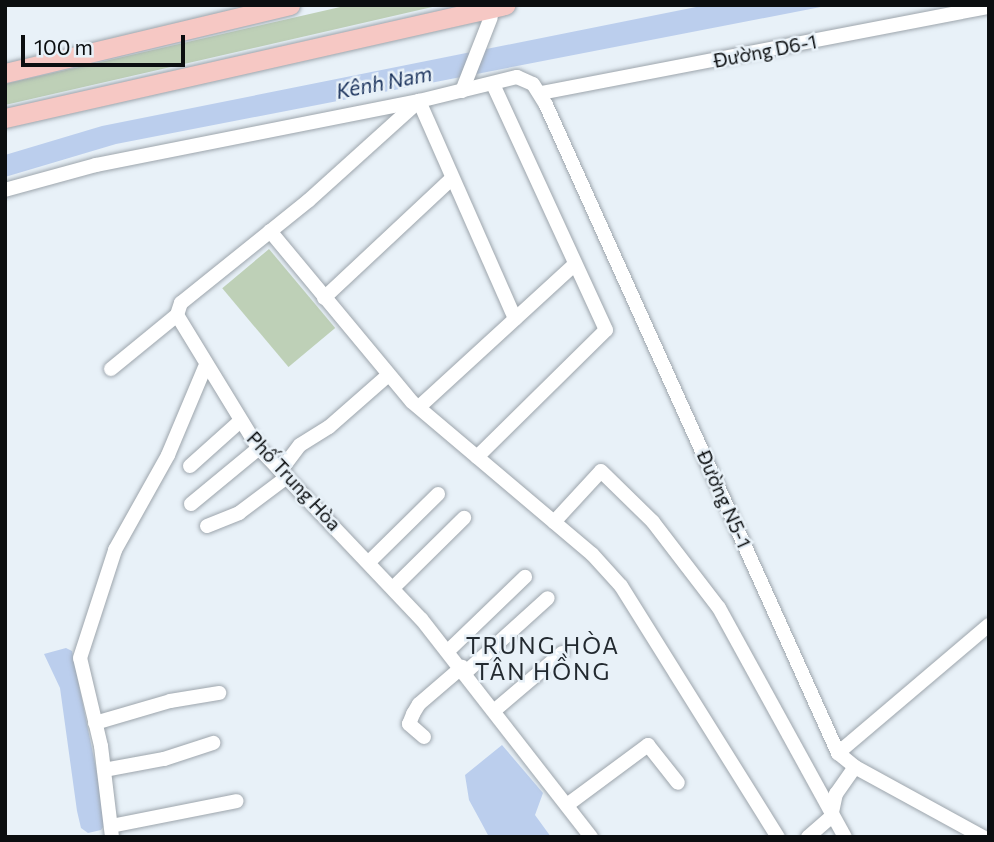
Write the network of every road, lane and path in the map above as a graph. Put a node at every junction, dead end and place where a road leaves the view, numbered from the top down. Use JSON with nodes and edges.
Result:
{"nodes":[{"id":1,"x":290,"y":5,"type":"edge"},
{"id":2,"x":989,"y":7,"type":"edge"},
{"id":3,"x":495,"y":18,"type":"edge"},
{"id":4,"x":5,"y":73,"type":"edge"},
{"id":5,"x":493,"y":83,"type":"junction"},
{"id":6,"x":461,"y":91,"type":"junction"},
{"id":7,"x":541,"y":93,"type":"junction"},
{"id":8,"x":419,"y":101,"type":"junction"},
{"id":9,"x":5,"y":118,"type":"edge"},
{"id":10,"x":450,"y":180,"type":"junction"},
{"id":11,"x":5,"y":190,"type":"edge"},
{"id":12,"x":270,"y":231,"type":"junction"},
{"id":13,"x":574,"y":265,"type":"junction"},
{"id":14,"x":324,"y":298,"type":"junction"},
{"id":15,"x":177,"y":316,"type":"junction"},
{"id":16,"x":515,"y":319,"type":"junction"},
{"id":17,"x":205,"y":367,"type":"junction"},
{"id":18,"x":111,"y":369,"type":"dead end"},
{"id":19,"x":387,"y":376,"type":"junction"},
{"id":20,"x":419,"y":407,"type":"junction"},
{"id":21,"x":239,"y":422,"type":"junction"},
{"id":22,"x":259,"y":448,"type":"junction"},
{"id":23,"x":477,"y":457,"type":"junction"},
{"id":24,"x":190,"y":466,"type":"dead end"},
{"id":25,"x":284,"y":473,"type":"junction"},
{"id":26,"x":438,"y":494,"type":"dead end"},
{"id":27,"x":191,"y":504,"type":"dead end"},
{"id":28,"x":464,"y":518,"type":"dead end"},
{"id":29,"x":554,"y":522,"type":"junction"},
{"id":30,"x":207,"y":526,"type":"dead end"},
{"id":31,"x":369,"y":562,"type":"junction"},
{"id":32,"x":526,"y":576,"type":"dead end"},
{"id":33,"x":393,"y":588,"type":"junction"},
{"id":34,"x":548,"y":598,"type":"dead end"},
{"id":35,"x":989,"y":625,"type":"edge"},
{"id":36,"x":448,"y":651,"type":"junction"},
{"id":37,"x":562,"y":653,"type":"dead end"},
{"id":38,"x":464,"y":670,"type":"junction"},
{"id":39,"x":219,"y":693,"type":"dead end"},
{"id":40,"x":495,"y":710,"type":"junction"},
{"id":41,"x":95,"y":723,"type":"junction"},
{"id":42,"x":424,"y":737,"type":"dead end"},
{"id":43,"x":213,"y":743,"type":"dead end"},
{"id":44,"x":838,"y":753,"type":"junction"},
{"id":45,"x":855,"y":767,"type":"junction"},
{"id":46,"x":104,"y":770,"type":"junction"},
{"id":47,"x":678,"y":783,"type":"dead end"},
{"id":48,"x":237,"y":801,"type":"dead end"},
{"id":49,"x":567,"y":805,"type":"junction"},
{"id":50,"x":831,"y":817,"type":"junction"},
{"id":51,"x":112,"y":831,"type":"edge"},
{"id":52,"x":591,"y":837,"type":"edge"},
{"id":53,"x":778,"y":837,"type":"edge"},
{"id":54,"x":808,"y":837,"type":"edge"},
{"id":55,"x":845,"y":837,"type":"edge"},
{"id":56,"x":983,"y":837,"type":"edge"}],
"edges":[{"from":1,"to":4,"type":"highway"},
{"from":2,"to":7,"type":"street","name":"Đường D6-1"},
{"from":3,"to":6,"type":"street"},
{"from":3,"to":9,"type":"highway"},
{"from":5,"to":6,"type":"street"},
{"from":5,"to":7,"type":"street"},
{"from":5,"to":13,"type":"street"},
{"from":6,"to":8,"type":"street"},
{"from":7,"to":44,"type":"street","name":"Đường N5-1"},
{"from":8,"to":10,"type":"street"},
{"from":8,"to":11,"type":"street"},
{"from":8,"to":12,"type":"street"},
{"from":10,"to":14,"type":"street"},
{"from":10,"to":16,"type":"street"},
{"from":12,"to":14,"type":"street"},
{"from":12,"to":15,"type":"street"},
{"from":13,"to":16,"type":"street"},
{"from":13,"to":23,"type":"street"},
{"from":14,"to":19,"type":"street"},
{"from":15,"to":17,"type":"street","name":"Phố Trung Hòa"},
{"from":15,"to":18,"type":"street"},
{"from":16,"to":20,"type":"street"},
{"from":17,"to":21,"type":"street","name":"Phố Trung Hòa"},
{"from":17,"to":41,"type":"street"},
{"from":19,"to":20,"type":"street"},
{"from":19,"to":25,"type":"street"},
{"from":20,"to":23,"type":"street"},
{"from":21,"to":22,"type":"street","name":"Phố Trung Hòa"},
{"from":21,"to":24,"type":"street"},
{"from":22,"to":25,"type":"street","name":"Phố Trung Hòa"},
{"from":22,"to":27,"type":"street"},
{"from":23,"to":29,"type":"street"},
{"from":25,"to":30,"type":"street"},
{"from":25,"to":31,"type":"street","name":"Phố Trung Hòa"},
{"from":26,"to":31,"type":"street"},
{"from":28,"to":33,"type":"street"},
{"from":29,"to":50,"type":"street"},
{"from":29,"to":53,"type":"street"},
{"from":31,"to":33,"type":"street","name":"Phố Trung Hòa"},
{"from":32,"to":36,"type":"street"},
{"from":33,"to":36,"type":"street","name":"Phố Trung Hòa"},
{"from":34,"to":38,"type":"street"},
{"from":35,"to":44,"type":"street"},
{"from":36,"to":38,"type":"street","name":"Phố Trung Hòa"},
{"from":37,"to":40,"type":"street"},
{"from":38,"to":40,"type":"street","name":"Phố Trung Hòa"},
{"from":38,"to":42,"type":"street"},
{"from":39,"to":41,"type":"street"},
{"from":40,"to":49,"type":"street","name":"Phố Trung Hòa"},
{"from":41,"to":46,"type":"street"},
{"from":43,"to":46,"type":"street"},
{"from":44,"to":45,"type":"street","name":"Đường N5-1"},
{"from":45,"to":50,"type":"street"},
{"from":45,"to":56,"type":"street","name":"Đường N5-1"},
{"from":46,"to":51,"type":"street"},
{"from":47,"to":49,"type":"street"},
{"from":48,"to":51,"type":"street"},
{"from":49,"to":52,"type":"street","name":"Phố Trung Hòa"},
{"from":50,"to":54,"type":"street"},
{"from":50,"to":55,"type":"street"}]}
